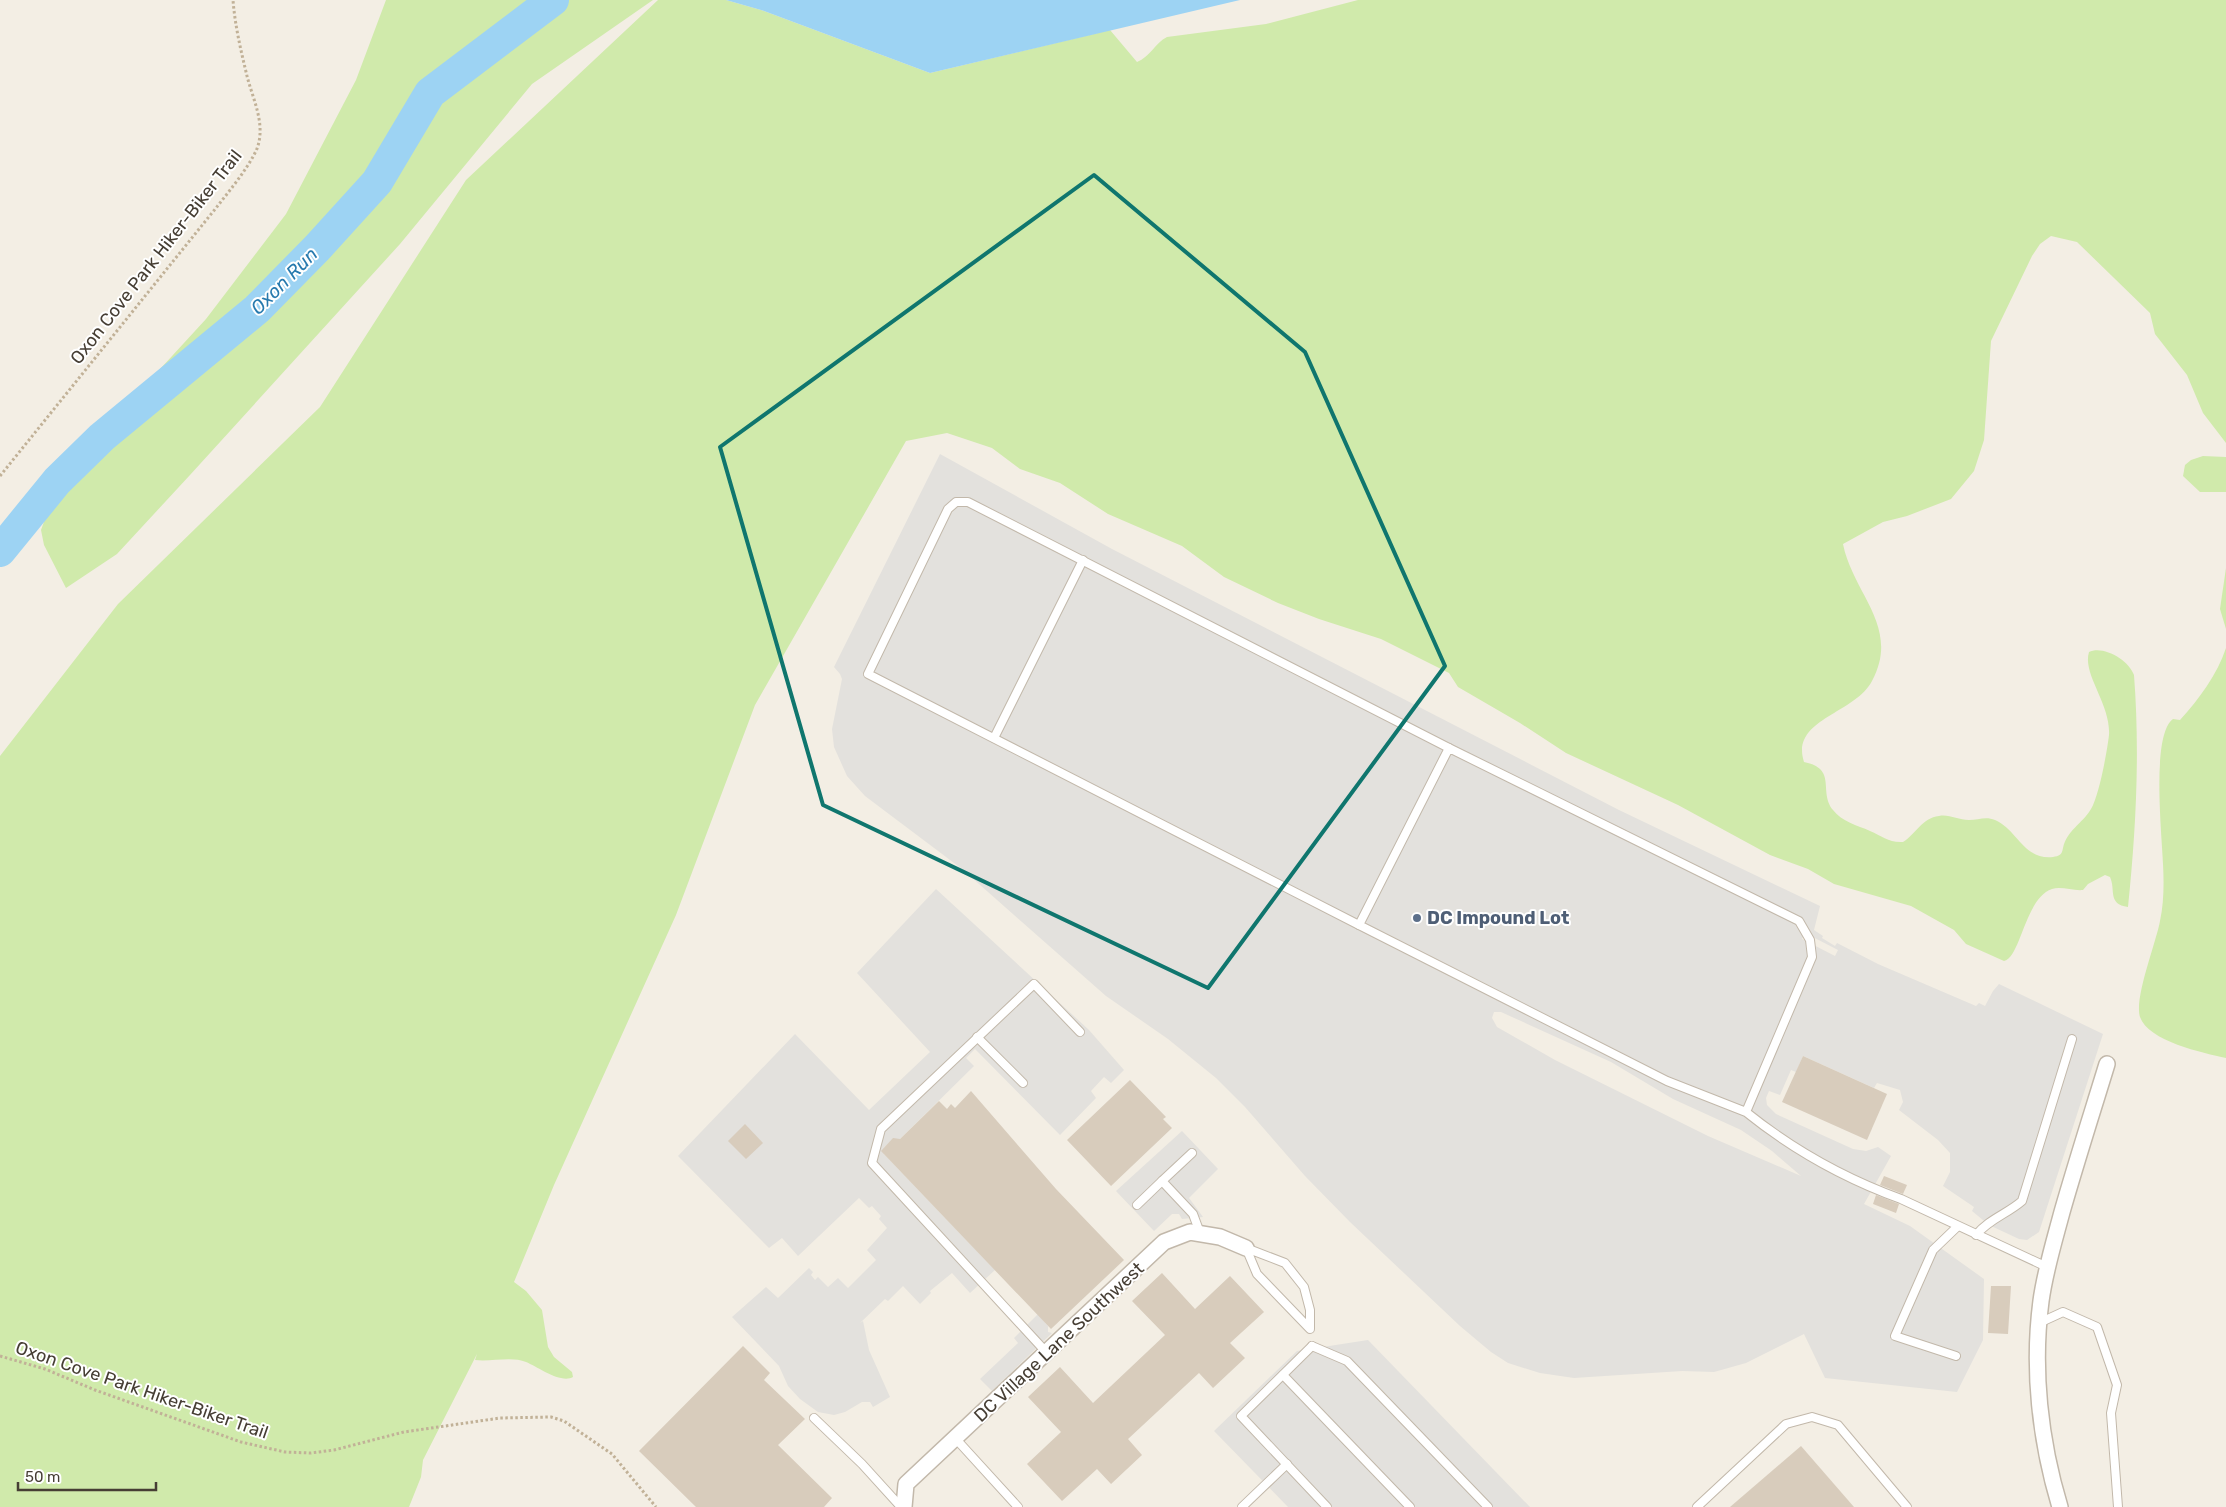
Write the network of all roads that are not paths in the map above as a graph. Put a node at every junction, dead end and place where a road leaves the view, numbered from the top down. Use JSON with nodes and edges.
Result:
{"nodes":[{"id":1,"x":1083,"y":560,"type":"junction"},
{"id":2,"x":994,"y":738,"type":"junction"},
{"id":3,"x":1450,"y":748,"type":"junction"},
{"id":4,"x":1359,"y":925,"type":"junction"},
{"id":5,"x":1080,"y":1032,"type":"dead end"},
{"id":6,"x":977,"y":1037,"type":"junction"},
{"id":7,"x":2072,"y":1039,"type":"dead end"},
{"id":8,"x":2107,"y":1064,"type":"dead end"},
{"id":9,"x":1023,"y":1083,"type":"dead end"},
{"id":10,"x":1746,"y":1112,"type":"junction"},
{"id":11,"x":1192,"y":1153,"type":"dead end"},
{"id":12,"x":1162,"y":1181,"type":"junction"},
{"id":13,"x":1137,"y":1205,"type":"dead end"},
{"id":14,"x":1956,"y":1227,"type":"junction"},
{"id":15,"x":1200,"y":1233,"type":"junction"},
{"id":16,"x":1976,"y":1235,"type":"junction"},
{"id":17,"x":1246,"y":1248,"type":"junction"},
{"id":18,"x":2047,"y":1267,"type":"junction"},
{"id":19,"x":2039,"y":1323,"type":"junction"},
{"id":20,"x":1310,"y":1329,"type":"junction"},
{"id":21,"x":1312,"y":1346,"type":"junction"},
{"id":22,"x":1047,"y":1353,"type":"junction"},
{"id":23,"x":1956,"y":1356,"type":"dead end"},
{"id":24,"x":1283,"y":1376,"type":"junction"},
{"id":25,"x":814,"y":1418,"type":"dead end"},
{"id":26,"x":956,"y":1438,"type":"junction"},
{"id":27,"x":1287,"y":1464,"type":"junction"},
{"id":28,"x":902,"y":1507,"type":"edge"},
{"id":29,"x":1018,"y":1507,"type":"edge"},
{"id":30,"x":1242,"y":1507,"type":"edge"},
{"id":31,"x":1328,"y":1507,"type":"edge"},
{"id":32,"x":1410,"y":1507,"type":"edge"},
{"id":33,"x":1488,"y":1507,"type":"edge"},
{"id":34,"x":1697,"y":1507,"type":"edge"},
{"id":35,"x":1907,"y":1507,"type":"edge"},
{"id":36,"x":2060,"y":1507,"type":"edge"},
{"id":37,"x":2118,"y":1507,"type":"edge"}],
"edges":[{"from":1,"to":2,"type":"lane"},
{"from":1,"to":2,"type":"lane"},
{"from":1,"to":3,"type":"lane"},
{"from":2,"to":4,"type":"lane"},
{"from":3,"to":4,"type":"lane"},
{"from":3,"to":10,"type":"lane"},
{"from":4,"to":10,"type":"lane"},
{"from":5,"to":6,"type":"lane"},
{"from":6,"to":9,"type":"lane"},
{"from":6,"to":22,"type":"lane"},
{"from":7,"to":16,"type":"lane"},
{"from":8,"to":18,"type":"street"},
{"from":10,"to":14,"type":"lane"},
{"from":11,"to":12,"type":"lane"},
{"from":12,"to":13,"type":"lane"},
{"from":12,"to":15,"type":"lane"},
{"from":14,"to":16,"type":"lane"},
{"from":14,"to":23,"type":"lane"},
{"from":15,"to":17,"type":"street","name":"DC Village Lane Southwest"},
{"from":15,"to":22,"type":"street","name":"DC Village Lane Southwest"},
{"from":16,"to":18,"type":"lane"},
{"from":17,"to":20,"type":"lane"},
{"from":17,"to":20,"type":"lane"},
{"from":18,"to":19,"type":"street"},
{"from":19,"to":36,"type":"street"},
{"from":19,"to":37,"type":"lane"},
{"from":20,"to":21,"type":"lane"},
{"from":21,"to":24,"type":"lane"},
{"from":21,"to":33,"type":"lane"},
{"from":22,"to":26,"type":"street","name":"DC Village Lane Southwest"},
{"from":24,"to":27,"type":"lane"},
{"from":24,"to":32,"type":"lane"},
{"from":25,"to":28,"type":"lane"},
{"from":26,"to":28,"type":"street","name":"DC Village Lane Southwest"},
{"from":26,"to":29,"type":"lane"},
{"from":27,"to":30,"type":"lane"},
{"from":27,"to":31,"type":"lane"},
{"from":34,"to":35,"type":"lane"}]}
